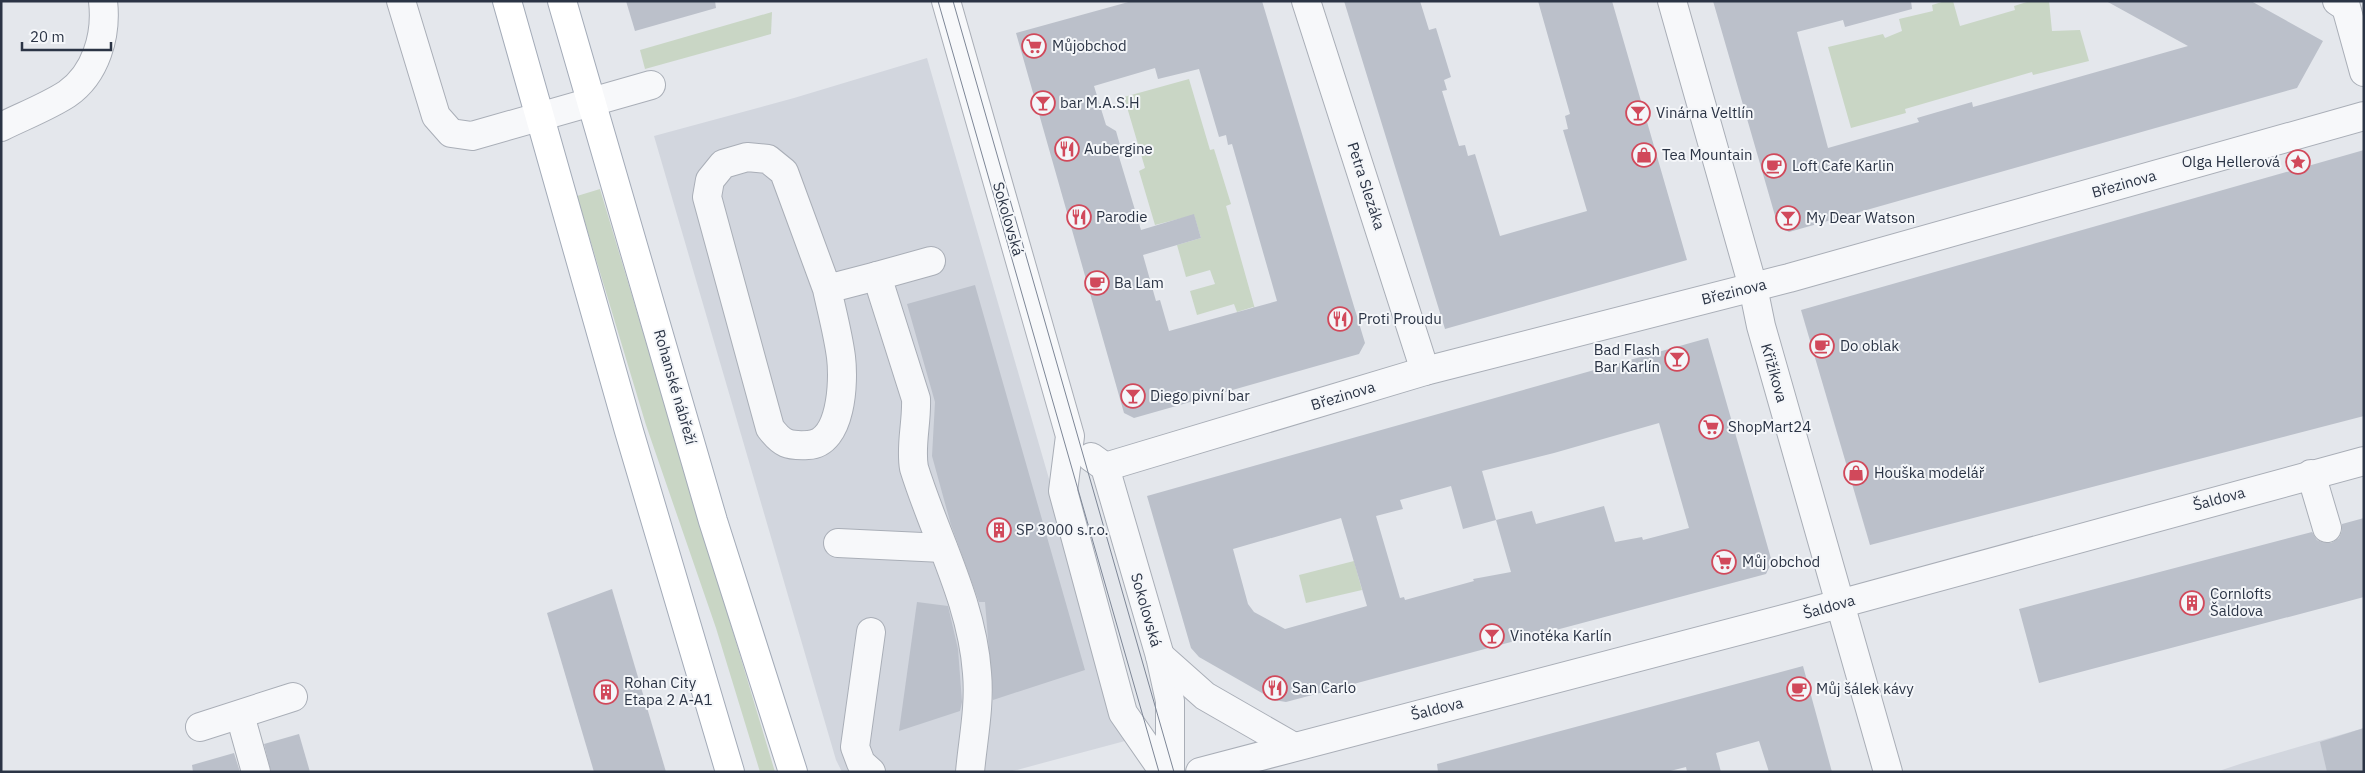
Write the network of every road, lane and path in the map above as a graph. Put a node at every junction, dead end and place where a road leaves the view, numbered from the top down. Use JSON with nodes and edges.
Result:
{"nodes":[{"id":1,"x":102,"y":1,"type":"edge"},
{"id":2,"x":401,"y":1,"type":"edge"},
{"id":3,"x":506,"y":1,"type":"edge"},
{"id":4,"x":562,"y":1,"type":"edge"},
{"id":5,"x":946,"y":1,"type":"edge"},
{"id":6,"x":1306,"y":1,"type":"edge"},
{"id":7,"x":1672,"y":1,"type":"edge"},
{"id":8,"x":2348,"y":3,"type":"edge"},
{"id":9,"x":2364,"y":72,"type":"edge"},
{"id":10,"x":652,"y":85,"type":"dead end"},
{"id":11,"x":592,"y":102,"type":"junction"},
{"id":12,"x":2364,"y":116,"type":"edge"},
{"id":13,"x":540,"y":117,"type":"junction"},
{"id":14,"x":1,"y":127,"type":"edge"},
{"id":15,"x":931,"y":261,"type":"dead end"},
{"id":16,"x":876,"y":276,"type":"junction"},
{"id":17,"x":1753,"y":287,"type":"junction"},
{"id":18,"x":827,"y":289,"type":"junction"},
{"id":19,"x":1425,"y":372,"type":"junction"},
{"id":20,"x":1070,"y":436,"type":"junction"},
{"id":21,"x":2364,"y":461,"type":"edge"},
{"id":22,"x":1105,"y":467,"type":"junction"},
{"id":23,"x":2311,"y":474,"type":"junction"},
{"id":24,"x":2327,"y":528,"type":"dead end"},
{"id":25,"x":838,"y":543,"type":"dead end"},
{"id":26,"x":943,"y":548,"type":"junction"},
{"id":27,"x":1840,"y":604,"type":"junction"},
{"id":28,"x":871,"y":632,"type":"dead end"},
{"id":29,"x":1160,"y":656,"type":"junction"},
{"id":30,"x":293,"y":697,"type":"dead end"},
{"id":31,"x":240,"y":715,"type":"junction"},
{"id":32,"x":200,"y":727,"type":"dead end"},
{"id":33,"x":1292,"y":746,"type":"junction"},
{"id":34,"x":256,"y":772,"type":"edge"},
{"id":35,"x":730,"y":772,"type":"edge"},
{"id":36,"x":793,"y":772,"type":"edge"},
{"id":37,"x":871,"y":772,"type":"edge"},
{"id":38,"x":970,"y":772,"type":"edge"},
{"id":39,"x":1164,"y":772,"type":"edge"},
{"id":40,"x":1170,"y":772,"type":"edge"},
{"id":41,"x":1200,"y":772,"type":"edge"},
{"id":42,"x":1888,"y":772,"type":"edge"}],
"edges":[{"from":1,"to":14,"type":"street"},
{"from":2,"to":13,"type":"street"},
{"from":3,"to":13,"type":"main road"},
{"from":4,"to":11,"type":"main road","name":"Rohanské nábřeží"},
{"from":5,"to":20,"type":"street","name":"Sokolovská"},
{"from":6,"to":19,"type":"street","name":"Petra Slezáka"},
{"from":7,"to":17,"type":"street","name":"Křižíkova"},
{"from":8,"to":9,"type":"street"},
{"from":10,"to":11,"type":"street"},
{"from":11,"to":13,"type":"street"},
{"from":11,"to":36,"type":"main road","name":"Rohanské nábřeží"},
{"from":12,"to":17,"type":"street","name":"Březinova"},
{"from":13,"to":35,"type":"main road"},
{"from":15,"to":16,"type":"street"},
{"from":16,"to":18,"type":"street"},
{"from":16,"to":26,"type":"street"},
{"from":17,"to":19,"type":"street","name":"Březinova"},
{"from":17,"to":27,"type":"street","name":"Křižíkova"},
{"from":18,"to":18,"type":"street"},
{"from":19,"to":22,"type":"street","name":"Březinova"},
{"from":20,"to":22,"type":"street","name":"Sokolovská"},
{"from":20,"to":39,"type":"street","name":"Sokolovská"},
{"from":21,"to":23,"type":"street","name":"Šaldova"},
{"from":22,"to":29,"type":"street","name":"Sokolovská"},
{"from":23,"to":24,"type":"street"},
{"from":23,"to":27,"type":"street","name":"Šaldova"},
{"from":25,"to":26,"type":"street"},
{"from":26,"to":38,"type":"street"},
{"from":27,"to":33,"type":"street","name":"Šaldova"},
{"from":27,"to":42,"type":"street","name":"Křižíkova"},
{"from":28,"to":37,"type":"street"},
{"from":29,"to":33,"type":"street"},
{"from":29,"to":40,"type":"street","name":"Sokolovská"},
{"from":30,"to":31,"type":"street"},
{"from":31,"to":32,"type":"street"},
{"from":31,"to":34,"type":"street"},
{"from":33,"to":41,"type":"street","name":"Šaldova"}]}
